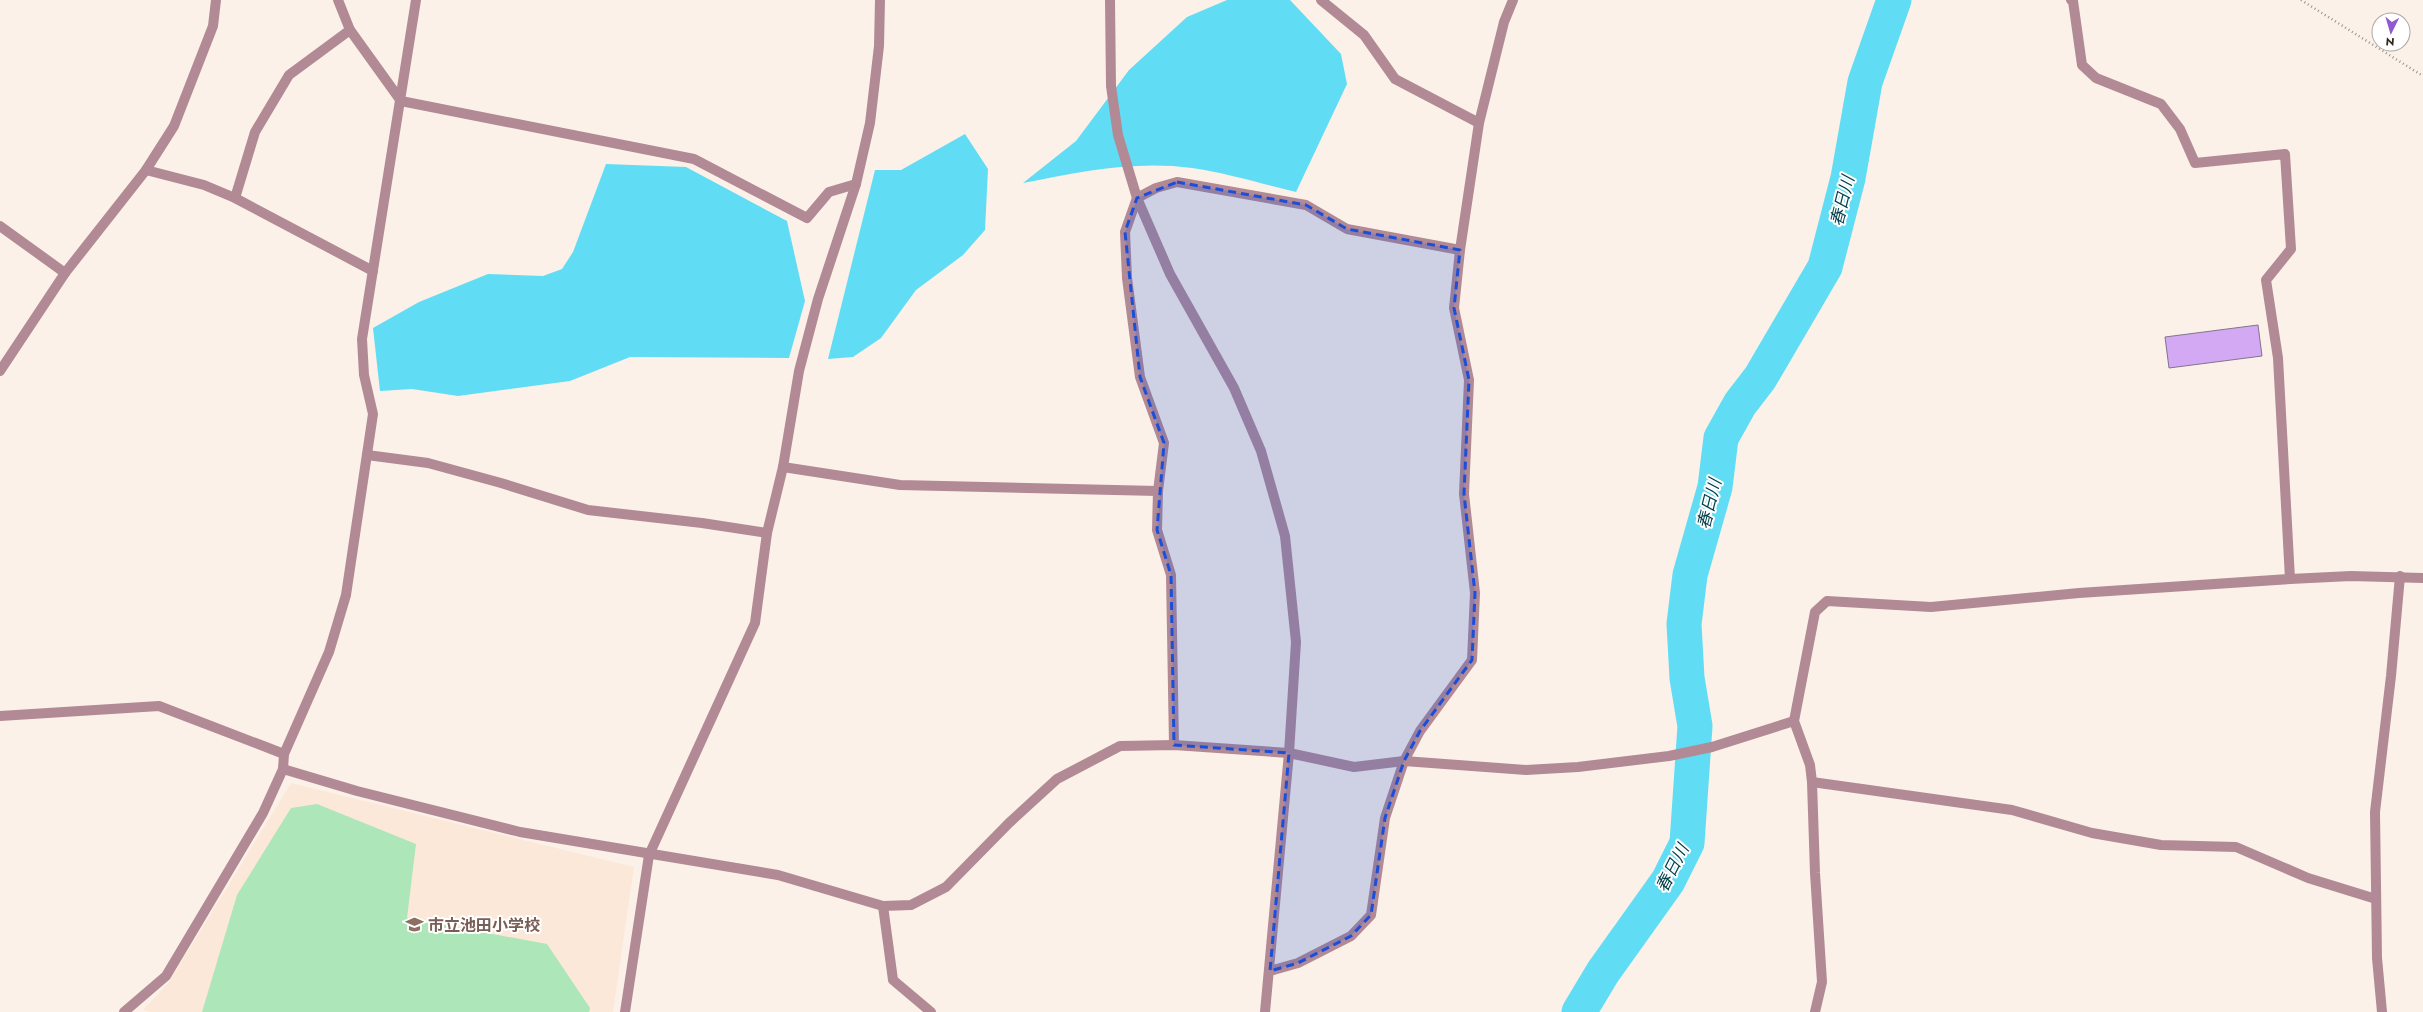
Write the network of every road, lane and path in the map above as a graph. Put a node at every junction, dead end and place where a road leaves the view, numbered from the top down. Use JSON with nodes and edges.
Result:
{"nodes":[{"id":1,"x":216,"y":0,"type":"edge"},
{"id":2,"x":338,"y":0,"type":"edge"},
{"id":3,"x":416,"y":0,"type":"edge"},
{"id":4,"x":880,"y":0,"type":"edge"},
{"id":5,"x":1110,"y":0,"type":"edge"},
{"id":6,"x":1321,"y":0,"type":"edge"},
{"id":7,"x":1513,"y":0,"type":"edge"},
{"id":8,"x":2071,"y":0,"type":"edge"},
{"id":9,"x":2301,"y":0,"type":"edge"},
{"id":10,"x":350,"y":30,"type":"junction"},
{"id":11,"x":2423,"y":76,"type":"edge"},
{"id":12,"x":401,"y":101,"type":"junction"},
{"id":13,"x":1479,"y":123,"type":"junction"},
{"id":14,"x":146,"y":170,"type":"junction"},
{"id":15,"x":856,"y":184,"type":"junction"},
{"id":16,"x":235,"y":198,"type":"junction"},
{"id":17,"x":1137,"y":198,"type":"junction"},
{"id":18,"x":0,"y":226,"type":"edge"},
{"id":19,"x":1460,"y":250,"type":"junction"},
{"id":20,"x":373,"y":271,"type":"junction"},
{"id":21,"x":65,"y":273,"type":"junction"},
{"id":22,"x":0,"y":371,"type":"edge"},
{"id":23,"x":367,"y":456,"type":"junction"},
{"id":24,"x":784,"y":467,"type":"junction"},
{"id":25,"x":1158,"y":491,"type":"junction"},
{"id":26,"x":767,"y":533,"type":"junction"},
{"id":27,"x":2400,"y":576,"type":"junction"},
{"id":28,"x":2423,"y":578,"type":"edge"},
{"id":29,"x":2290,"y":579,"type":"junction"},
{"id":30,"x":0,"y":716,"type":"edge"},
{"id":31,"x":1794,"y":721,"type":"junction"},
{"id":32,"x":1174,"y":744,"type":"junction"},
{"id":33,"x":1289,"y":753,"type":"junction"},
{"id":34,"x":284,"y":754,"type":"junction"},
{"id":35,"x":1404,"y":760,"type":"junction"},
{"id":36,"x":283,"y":768,"type":"junction"},
{"id":37,"x":1812,"y":782,"type":"junction"},
{"id":38,"x":649,"y":855,"type":"junction"},
{"id":39,"x":2376,"y":899,"type":"junction"},
{"id":40,"x":883,"y":906,"type":"junction"},
{"id":41,"x":1270,"y":971,"type":"junction"},
{"id":42,"x":124,"y":1012,"type":"edge"},
{"id":43,"x":625,"y":1012,"type":"edge"},
{"id":44,"x":932,"y":1012,"type":"edge"},
{"id":45,"x":1266,"y":1012,"type":"edge"},
{"id":46,"x":1815,"y":1012,"type":"edge"},
{"id":47,"x":2382,"y":1012,"type":"edge"}],
"edges":[{"from":1,"to":14,"type":"street"},
{"from":2,"to":10,"type":"street"},
{"from":3,"to":12,"type":"street"},
{"from":4,"to":15,"type":"street"},
{"from":5,"to":17,"type":"street"},
{"from":6,"to":13,"type":"street"},
{"from":7,"to":13,"type":"street"},
{"from":8,"to":29,"type":"street"},
{"from":9,"to":11,"type":"path"},
{"from":10,"to":12,"type":"street"},
{"from":10,"to":16,"type":"street"},
{"from":12,"to":15,"type":"street"},
{"from":12,"to":20,"type":"street"},
{"from":13,"to":19,"type":"street"},
{"from":14,"to":16,"type":"street"},
{"from":14,"to":21,"type":"street"},
{"from":15,"to":24,"type":"street"},
{"from":16,"to":20,"type":"street"},
{"from":17,"to":19,"type":"street"},
{"from":17,"to":25,"type":"street"},
{"from":17,"to":33,"type":"street"},
{"from":18,"to":21,"type":"street"},
{"from":19,"to":35,"type":"street"},
{"from":20,"to":23,"type":"street"},
{"from":21,"to":22,"type":"street"},
{"from":23,"to":26,"type":"street"},
{"from":23,"to":34,"type":"street"},
{"from":24,"to":25,"type":"street"},
{"from":24,"to":26,"type":"street"},
{"from":25,"to":32,"type":"street"},
{"from":26,"to":38,"type":"street"},
{"from":27,"to":28,"type":"street"},
{"from":27,"to":29,"type":"street"},
{"from":27,"to":39,"type":"street"},
{"from":29,"to":31,"type":"street"},
{"from":30,"to":34,"type":"street"},
{"from":31,"to":35,"type":"street"},
{"from":31,"to":37,"type":"street"},
{"from":32,"to":33,"type":"street"},
{"from":32,"to":40,"type":"street"},
{"from":33,"to":35,"type":"street"},
{"from":33,"to":41,"type":"street"},
{"from":34,"to":36,"type":"street"},
{"from":35,"to":41,"type":"street"},
{"from":36,"to":38,"type":"street"},
{"from":36,"to":42,"type":"street"},
{"from":37,"to":39,"type":"street"},
{"from":37,"to":46,"type":"street"},
{"from":38,"to":40,"type":"street"},
{"from":38,"to":43,"type":"street"},
{"from":39,"to":47,"type":"street"},
{"from":40,"to":44,"type":"street"},
{"from":41,"to":45,"type":"street"}]}
